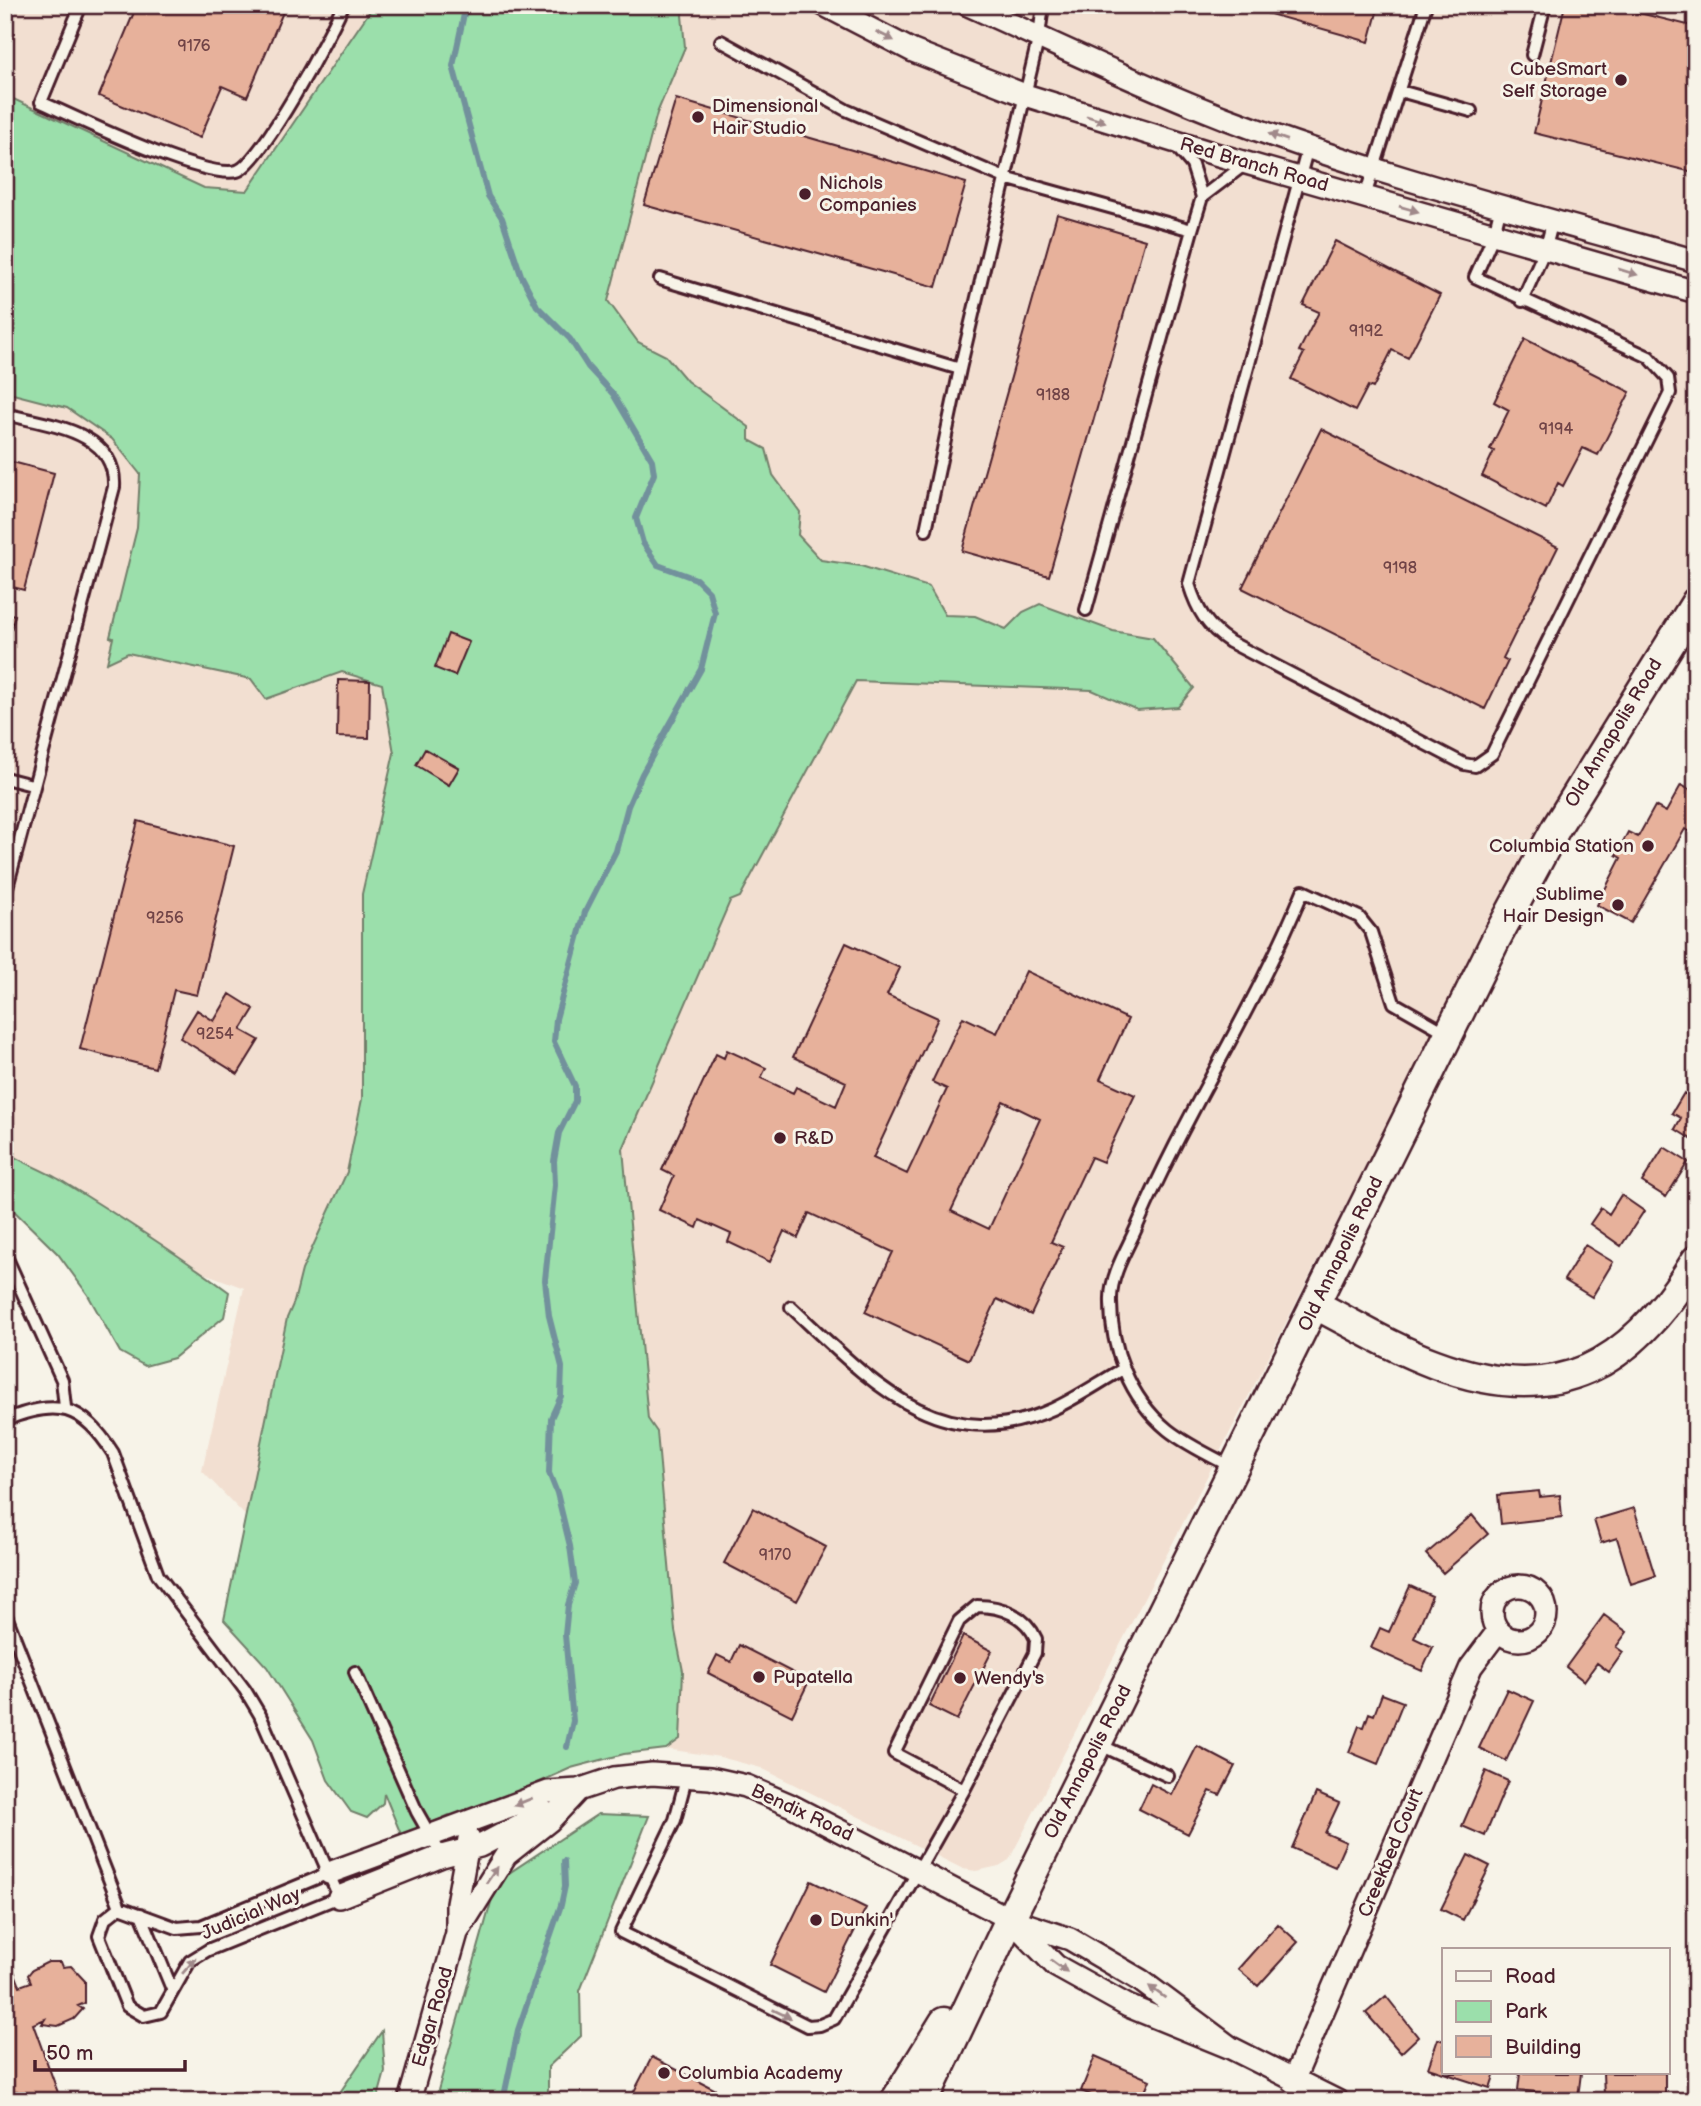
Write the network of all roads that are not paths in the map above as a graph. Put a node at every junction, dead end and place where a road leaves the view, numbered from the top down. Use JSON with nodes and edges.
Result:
{"nodes":[{"id":1,"x":81,"y":5,"type":"edge"},
{"id":2,"x":343,"y":5,"type":"edge"},
{"id":3,"x":824,"y":5,"type":"edge"},
{"id":4,"x":968,"y":5,"type":"edge"},
{"id":5,"x":1043,"y":5,"type":"edge"},
{"id":6,"x":1426,"y":5,"type":"edge"},
{"id":7,"x":1545,"y":5,"type":"edge"},
{"id":8,"x":1039,"y":36,"type":"junction"},
{"id":9,"x":721,"y":41,"type":"dead end"},
{"id":10,"x":1532,"y":55,"type":"dead end"},
{"id":11,"x":1400,"y":91,"type":"junction"},
{"id":12,"x":1025,"y":96,"type":"junction"},
{"id":13,"x":1471,"y":111,"type":"dead end"},
{"id":14,"x":1170,"y":141,"type":"junction"},
{"id":15,"x":1308,"y":147,"type":"junction"},
{"id":16,"x":1247,"y":163,"type":"junction"},
{"id":17,"x":1372,"y":169,"type":"junction"},
{"id":18,"x":1005,"y":178,"type":"junction"},
{"id":19,"x":1300,"y":178,"type":"junction"},
{"id":20,"x":1365,"y":196,"type":"junction"},
{"id":21,"x":1202,"y":197,"type":"junction"},
{"id":22,"x":1501,"y":206,"type":"junction"},
{"id":23,"x":1553,"y":220,"type":"junction"},
{"id":24,"x":1192,"y":230,"type":"junction"},
{"id":25,"x":1494,"y":234,"type":"junction"},
{"id":26,"x":1546,"y":247,"type":"junction"},
{"id":27,"x":1696,"y":261,"type":"edge"},
{"id":28,"x":660,"y":279,"type":"dead end"},
{"id":29,"x":1696,"y":292,"type":"edge"},
{"id":30,"x":1521,"y":301,"type":"junction"},
{"id":31,"x":960,"y":369,"type":"junction"},
{"id":32,"x":5,"y":414,"type":"edge"},
{"id":33,"x":926,"y":530,"type":"dead end"},
{"id":34,"x":1696,"y":601,"type":"edge"},
{"id":35,"x":1086,"y":610,"type":"dead end"},
{"id":36,"x":5,"y":778,"type":"edge"},
{"id":37,"x":32,"y":785,"type":"junction"},
{"id":38,"x":5,"y":895,"type":"edge"},
{"id":39,"x":1448,"y":1034,"type":"junction"},
{"id":40,"x":5,"y":1254,"type":"edge"},
{"id":41,"x":1695,"y":1262,"type":"edge"},
{"id":42,"x":1316,"y":1305,"type":"junction"},
{"id":43,"x":792,"y":1307,"type":"dead end"},
{"id":44,"x":1123,"y":1369,"type":"junction"},
{"id":45,"x":65,"y":1408,"type":"junction"},
{"id":46,"x":5,"y":1420,"type":"edge"},
{"id":47,"x":1234,"y":1469,"type":"junction"},
{"id":48,"x":5,"y":1613,"type":"edge"},
{"id":49,"x":1498,"y":1631,"type":"dead end"},
{"id":50,"x":355,"y":1672,"type":"dead end"},
{"id":51,"x":1097,"y":1744,"type":"junction"},
{"id":52,"x":687,"y":1775,"type":"junction"},
{"id":53,"x":1168,"y":1776,"type":"dead end"},
{"id":54,"x":578,"y":1790,"type":"junction"},
{"id":55,"x":964,"y":1790,"type":"junction"},
{"id":56,"x":469,"y":1824,"type":"junction"},
{"id":57,"x":430,"y":1835,"type":"junction"},
{"id":58,"x":469,"y":1849,"type":"junction"},
{"id":59,"x":442,"y":1856,"type":"junction"},
{"id":60,"x":917,"y":1870,"type":"junction"},
{"id":61,"x":329,"y":1873,"type":"junction"},
{"id":62,"x":339,"y":1897,"type":"junction"},
{"id":63,"x":120,"y":1907,"type":"junction"},
{"id":64,"x":141,"y":1914,"type":"junction"},
{"id":65,"x":1010,"y":1919,"type":"junction"},
{"id":66,"x":457,"y":1933,"type":"junction"},
{"id":67,"x":172,"y":1989,"type":"junction"},
{"id":68,"x":1231,"y":2048,"type":"junction"},
{"id":69,"x":1293,"y":2081,"type":"junction"},
{"id":70,"x":408,"y":2101,"type":"edge"},
{"id":71,"x":895,"y":2101,"type":"edge"},
{"id":72,"x":924,"y":2101,"type":"edge"},
{"id":73,"x":1337,"y":2101,"type":"edge"}],
"edges":[{"from":1,"to":2,"type":"lane"},
{"from":3,"to":12,"type":"street","name":"Red Branch Road","one_way":true},
{"from":4,"to":8,"type":"street","name":"Red Branch Road"},
{"from":5,"to":8,"type":"lane"},
{"from":6,"to":11,"type":"lane"},
{"from":7,"to":10,"type":"lane"},
{"from":8,"to":12,"type":"lane"},
{"from":15,"to":8,"type":"street","name":"Red Branch Road","one_way":true},
{"from":9,"to":18,"type":"lane"},
{"from":11,"to":13,"type":"lane"},
{"from":11,"to":17,"type":"lane"},
{"from":12,"to":14,"type":"street","name":"Red Branch Road","one_way":true},
{"from":12,"to":18,"type":"lane"},
{"from":14,"to":16,"type":"street","name":"Red Branch Road"},
{"from":14,"to":21,"type":"lane"},
{"from":15,"to":17,"type":"street","name":"Red Branch Road"},
{"from":15,"to":19,"type":"lane"},
{"from":16,"to":19,"type":"street","name":"Red Branch Road"},
{"from":16,"to":21,"type":"lane"},
{"from":17,"to":20,"type":"lane"},
{"from":17,"to":22,"type":"street","name":"Red Branch Road"},
{"from":18,"to":24,"type":"lane"},
{"from":18,"to":31,"type":"lane"},
{"from":19,"to":20,"type":"street","name":"Red Branch Road"},
{"from":19,"to":30,"type":"lane"},
{"from":20,"to":25,"type":"street","name":"Red Branch Road","one_way":true},
{"from":21,"to":24,"type":"lane"},
{"from":22,"to":23,"type":"street","name":"Red Branch Road"},
{"from":22,"to":25,"type":"lane"},
{"from":23,"to":26,"type":"lane"},
{"from":23,"to":27,"type":"street","name":"Red Branch Road"},
{"from":24,"to":35,"type":"lane"},
{"from":25,"to":26,"type":"street","name":"Red Branch Road"},
{"from":25,"to":30,"type":"lane"},
{"from":26,"to":29,"type":"street","name":"Red Branch Road","one_way":true},
{"from":26,"to":30,"type":"lane"},
{"from":28,"to":31,"type":"lane"},
{"from":31,"to":33,"type":"lane"},
{"from":32,"to":37,"type":"lane"},
{"from":34,"to":39,"type":"main road","name":"Old Annapolis Road"},
{"from":36,"to":37,"type":"lane"},
{"from":37,"to":38,"type":"lane"},
{"from":39,"to":42,"type":"main road","name":"Old Annapolis Road"},
{"from":39,"to":44,"type":"lane"},
{"from":40,"to":45,"type":"lane"},
{"from":41,"to":42,"type":"main road"},
{"from":42,"to":47,"type":"main road","name":"Old Annapolis Road"},
{"from":43,"to":44,"type":"lane"},
{"from":44,"to":47,"type":"lane"},
{"from":45,"to":46,"type":"lane"},
{"from":45,"to":61,"type":"lane"},
{"from":47,"to":51,"type":"main road","name":"Old Annapolis Road"},
{"from":48,"to":63,"type":"lane"},
{"from":49,"to":69,"type":"street","name":"Creekbed Court"},
{"from":50,"to":57,"type":"lane"},
{"from":51,"to":53,"type":"lane"},
{"from":51,"to":65,"type":"main road","name":"Old Annapolis Road"},
{"from":52,"to":54,"type":"street","name":"Bendix Road"},
{"from":52,"to":60,"type":"street","name":"Bendix Road"},
{"from":52,"to":60,"type":"lane","one_way":true},
{"from":54,"to":56,"type":"street","name":"Bendix Road","one_way":true},
{"from":54,"to":58,"type":"street","name":"Bendix Road"},
{"from":66,"to":54,"type":"street","name":"Edgar Road","one_way":true},
{"from":55,"to":55,"type":"lane"},
{"from":55,"to":60,"type":"lane"},
{"from":56,"to":57,"type":"street","name":"Bendix Road"},
{"from":56,"to":58,"type":"street","name":"Edgar Road"},
{"from":57,"to":59,"type":"lane"},
{"from":57,"to":61,"type":"street","name":"Bendix Road"},
{"from":58,"to":59,"type":"street","name":"Bendix Road"},
{"from":58,"to":66,"type":"street","name":"Edgar Road"},
{"from":59,"to":62,"type":"street","name":"Bendix Road"},
{"from":60,"to":65,"type":"street","name":"Bendix Road"},
{"from":61,"to":62,"type":"lane"},
{"from":61,"to":64,"type":"lane","name":"Judicial Way"},
{"from":67,"to":62,"type":"lane","name":"Judicial Way","one_way":true},
{"from":63,"to":64,"type":"lane","name":"Judicial Way"},
{"from":63,"to":67,"type":"lane","name":"Judicial Way"},
{"from":64,"to":67,"type":"lane"},
{"from":68,"to":65,"type":"street","one_way":true},
{"from":65,"to":68,"type":"street","one_way":true},
{"from":65,"to":71,"type":"main road","name":"Old Annapolis Road"},
{"from":65,"to":72,"type":"main road","name":"Old Annapolis Road"},
{"from":66,"to":70,"type":"street","name":"Edgar Road"},
{"from":68,"to":69,"type":"street"},
{"from":69,"to":73,"type":"street"}]}
